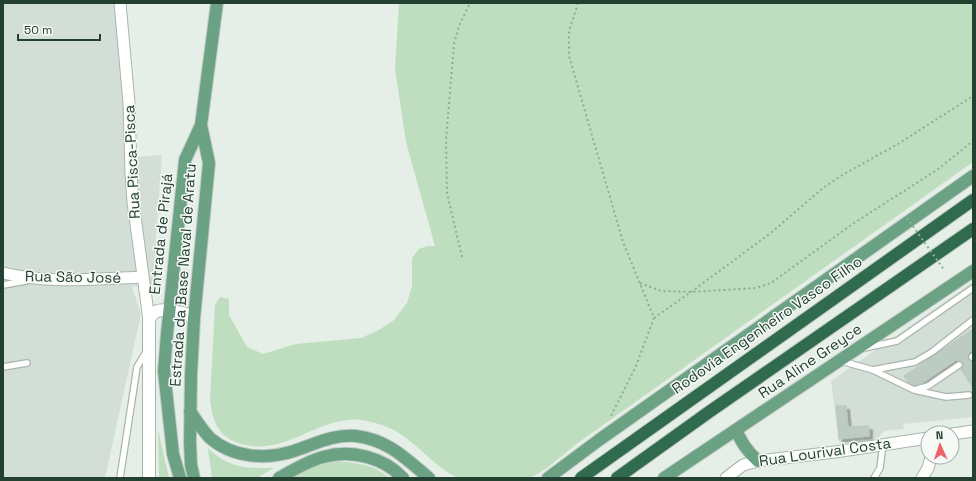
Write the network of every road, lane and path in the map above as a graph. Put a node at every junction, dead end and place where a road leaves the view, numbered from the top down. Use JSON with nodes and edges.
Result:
{"nodes":[{"id":1,"x":120,"y":3,"type":"edge"},
{"id":2,"x":217,"y":3,"type":"edge"},
{"id":3,"x":470,"y":3,"type":"edge"},
{"id":4,"x":578,"y":3,"type":"edge"},
{"id":5,"x":973,"y":96,"type":"edge"},
{"id":6,"x":201,"y":125,"type":"junction"},
{"id":7,"x":973,"y":142,"type":"edge"},
{"id":8,"x":973,"y":176,"type":"edge"},
{"id":9,"x":973,"y":200,"type":"edge"},
{"id":10,"x":907,"y":218,"type":"dead end"},
{"id":11,"x":973,"y":229,"type":"edge"},
{"id":12,"x":462,"y":256,"type":"dead end"},
{"id":13,"x":944,"y":271,"type":"dead end"},
{"id":14,"x":973,"y":271,"type":"edge"},
{"id":15,"x":3,"y":273,"type":"edge"},
{"id":16,"x":143,"y":277,"type":"junction"},
{"id":17,"x":44,"y":279,"type":"junction"},
{"id":18,"x":640,"y":282,"type":"junction"},
{"id":19,"x":3,"y":285,"type":"edge"},
{"id":20,"x":973,"y":288,"type":"edge"},
{"id":21,"x":691,"y":292,"type":"junction"},
{"id":22,"x":169,"y":311,"type":"junction"},
{"id":23,"x":654,"y":318,"type":"junction"},
{"id":24,"x":194,"y":319,"type":"junction"},
{"id":25,"x":149,"y":320,"type":"junction"},
{"id":26,"x":973,"y":320,"type":"edge"},
{"id":27,"x":149,"y":346,"type":"junction"},
{"id":28,"x":856,"y":350,"type":"junction"},
{"id":29,"x":839,"y":361,"type":"junction"},
{"id":30,"x":27,"y":363,"type":"dead end"},
{"id":31,"x":959,"y":365,"type":"dead end"},
{"id":32,"x":3,"y":367,"type":"edge"},
{"id":33,"x":873,"y":370,"type":"junction"},
{"id":34,"x":914,"y":390,"type":"junction"},
{"id":35,"x":969,"y":396,"type":"dead end"},
{"id":36,"x":190,"y":411,"type":"junction"},
{"id":37,"x":609,"y":420,"type":"dead end"},
{"id":38,"x":736,"y":430,"type":"junction"},
{"id":39,"x":973,"y":431,"type":"edge"},
{"id":40,"x":960,"y":433,"type":"edge"},
{"id":41,"x":920,"y":439,"type":"edge"},
{"id":42,"x":883,"y":444,"type":"junction"},
{"id":43,"x":758,"y":460,"type":"junction"},
{"id":44,"x":929,"y":465,"type":"edge"},
{"id":45,"x":120,"y":478,"type":"edge"},
{"id":46,"x":149,"y":478,"type":"edge"},
{"id":47,"x":180,"y":478,"type":"edge"},
{"id":48,"x":194,"y":478,"type":"edge"},
{"id":49,"x":279,"y":478,"type":"edge"},
{"id":50,"x":402,"y":478,"type":"edge"},
{"id":51,"x":429,"y":478,"type":"edge"},
{"id":52,"x":548,"y":478,"type":"edge"},
{"id":53,"x":581,"y":478,"type":"edge"},
{"id":54,"x":617,"y":478,"type":"edge"},
{"id":55,"x":664,"y":478,"type":"edge"},
{"id":56,"x":726,"y":478,"type":"edge"},
{"id":57,"x":874,"y":478,"type":"edge"},
{"id":58,"x":922,"y":478,"type":"edge"}],
"edges":[{"from":1,"to":16,"type":"street","name":"Rua Pisca-Pisca"},
{"from":2,"to":6,"type":"main road","name":"Estrada da Base Naval de Aratu"},
{"from":3,"to":12,"type":"path"},
{"from":4,"to":18,"type":"path"},
{"from":5,"to":21,"type":"path"},
{"from":6,"to":22,"type":"main road","name":"Entrada de Pirajá"},
{"from":6,"to":24,"type":"main road","name":"Estrada da Base Naval de Aratu"},
{"from":7,"to":21,"type":"path"},
{"from":8,"to":52,"type":"main road"},
{"from":9,"to":53,"type":"highway","name":"Rodovia Engenheiro Vasco Filho"},
{"from":10,"to":13,"type":"path","bridge":true},
{"from":11,"to":54,"type":"highway"},
{"from":14,"to":28,"type":"main road","name":"Rua Aline Greyce"},
{"from":15,"to":17,"type":"street","name":"Rua São José"},
{"from":16,"to":17,"type":"street","name":"Rua São José"},
{"from":16,"to":25,"type":"street","name":"Rua Pisca-Pisca"},
{"from":17,"to":19,"type":"lane"},
{"from":18,"to":21,"type":"path"},
{"from":18,"to":23,"type":"path"},
{"from":20,"to":28,"type":"lane"},
{"from":21,"to":23,"type":"path"},
{"from":22,"to":24,"type":"street"},
{"from":22,"to":25,"type":"street","name":"Entrada de Pirajá"},
{"from":22,"to":47,"type":"main road"},
{"from":23,"to":37,"type":"path"},
{"from":24,"to":36,"type":"main road","name":"Estrada da Base Naval de Aratu"},
{"from":25,"to":27,"type":"street"},
{"from":26,"to":33,"type":"lane"},
{"from":27,"to":45,"type":"lane"},
{"from":27,"to":46,"type":"street"},
{"from":28,"to":29,"type":"main road","name":"Rua Aline Greyce"},
{"from":29,"to":33,"type":"lane"},
{"from":29,"to":38,"type":"main road","name":"Rua Aline Greyce"},
{"from":30,"to":32,"type":"lane"},
{"from":31,"to":34,"type":"lane"},
{"from":33,"to":34,"type":"lane"},
{"from":34,"to":35,"type":"lane"},
{"from":36,"to":48,"type":"main road","name":"Estrada da Base Naval de Aratu"},
{"from":36,"to":51,"type":"main road"},
{"from":38,"to":43,"type":"main road"},
{"from":38,"to":55,"type":"main road","name":"Rua Aline Greyce"},
{"from":39,"to":40,"type":"street"},
{"from":41,"to":42,"type":"street","name":"Rua Lourival Costa"},
{"from":42,"to":43,"type":"street","name":"Rua Lourival Costa"},
{"from":42,"to":57,"type":"lane"},
{"from":43,"to":56,"type":"street","name":"Rua Lourival Costa"},
{"from":44,"to":58,"type":"street"},
{"from":49,"to":50,"type":"main road"}]}
